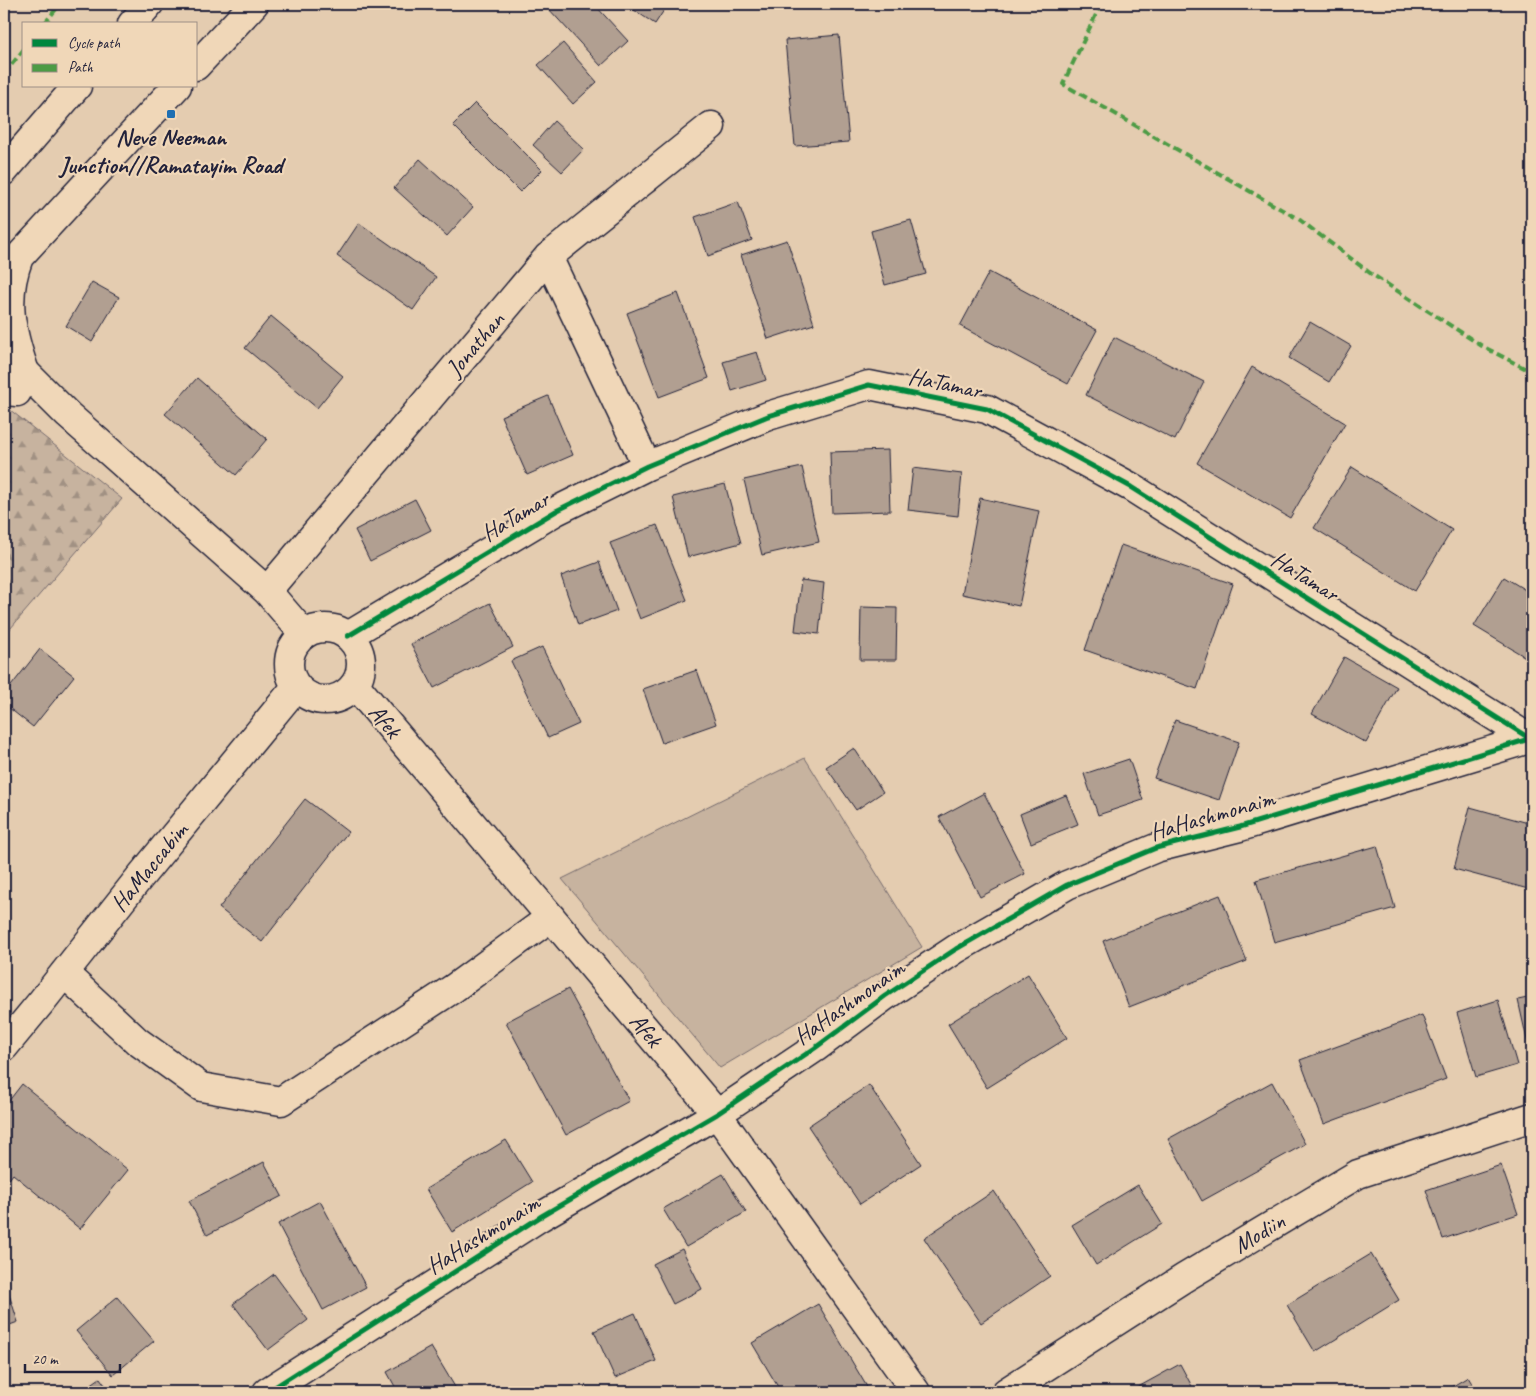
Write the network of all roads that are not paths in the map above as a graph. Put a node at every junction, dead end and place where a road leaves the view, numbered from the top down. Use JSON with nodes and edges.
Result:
{"nodes":[{"id":1,"x":149,"y":4,"type":"edge"},
{"id":2,"x":254,"y":4,"type":"edge"},
{"id":3,"x":134,"y":22,"type":"edge"},
{"id":4,"x":198,"y":64,"type":"edge"},
{"id":5,"x":75,"y":88,"type":"edge"},
{"id":6,"x":175,"y":88,"type":"edge"},
{"id":7,"x":711,"y":126,"type":"dead end"},
{"id":8,"x":4,"y":171,"type":"edge"},
{"id":9,"x":548,"y":257,"type":"junction"},
{"id":10,"x":11,"y":265,"type":"edge"},
{"id":11,"x":4,"y":353,"type":"edge"},
{"id":12,"x":13,"y":385,"type":"edge"},
{"id":13,"x":647,"y":466,"type":"junction"},
{"id":14,"x":267,"y":591,"type":"junction"},
{"id":15,"x":304,"y":634,"type":"junction"},
{"id":16,"x":348,"y":636,"type":"junction"},
{"id":17,"x":355,"y":685,"type":"junction"},
{"id":18,"x":296,"y":687,"type":"junction"},
{"id":19,"x":1531,"y":739,"type":"edge"},
{"id":20,"x":551,"y":917,"type":"junction"},
{"id":21,"x":64,"y":974,"type":"junction"},
{"id":22,"x":4,"y":1047,"type":"edge"},
{"id":23,"x":717,"y":1114,"type":"junction"},
{"id":24,"x":1532,"y":1117,"type":"edge"},
{"id":25,"x":267,"y":1392,"type":"edge"},
{"id":26,"x":916,"y":1392,"type":"edge"},
{"id":27,"x":1006,"y":1392,"type":"edge"}],
"edges":[{"from":1,"to":3,"type":"street"},
{"from":2,"to":4,"type":"street"},
{"from":5,"to":8,"type":"street"},
{"from":6,"to":10,"type":"street"},
{"from":7,"to":9,"type":"street","name":"Jonathan"},
{"from":9,"to":13,"type":"street"},
{"from":9,"to":14,"type":"street","name":"Jonathan"},
{"from":10,"to":12,"type":"street"},
{"from":11,"to":12,"type":"street"},
{"from":12,"to":14,"type":"street"},
{"from":13,"to":16,"type":"street","name":"HaTamar"},
{"from":13,"to":19,"type":"street","name":"HaTamar"},
{"from":14,"to":15,"type":"street"},
{"from":15,"to":16,"type":"street"},
{"from":15,"to":18,"type":"street"},
{"from":16,"to":17,"type":"street"},
{"from":17,"to":18,"type":"street"},
{"from":17,"to":20,"type":"street","name":"Afek"},
{"from":18,"to":21,"type":"street","name":"HaMaccabim"},
{"from":19,"to":23,"type":"street","name":"HaHashmonaim"},
{"from":20,"to":21,"type":"street"},
{"from":20,"to":23,"type":"street","name":"Afek"},
{"from":21,"to":22,"type":"street","name":"HaMaccabim"},
{"from":23,"to":25,"type":"street","name":"HaHashmonaim"},
{"from":23,"to":26,"type":"street","name":"Afek"},
{"from":24,"to":27,"type":"street","name":"Modiin"}]}
